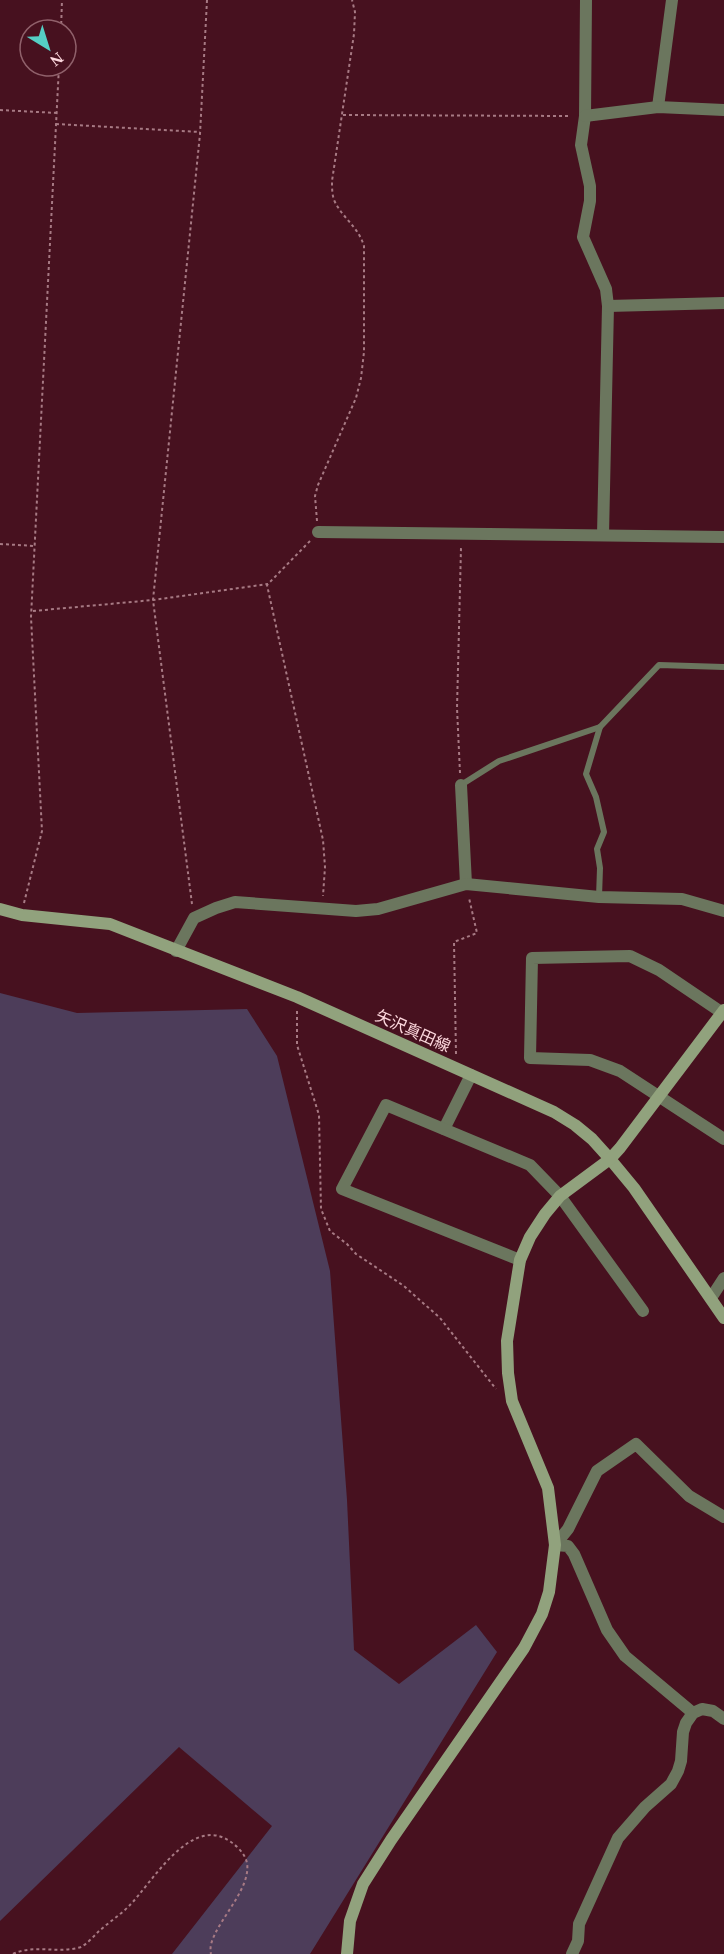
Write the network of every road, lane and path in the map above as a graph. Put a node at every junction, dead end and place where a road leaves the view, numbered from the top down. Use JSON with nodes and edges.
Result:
{"nodes":[{"id":1,"x":62,"y":0,"type":"edge"},
{"id":2,"x":207,"y":0,"type":"edge"},
{"id":3,"x":352,"y":0,"type":"edge"},
{"id":4,"x":586,"y":0,"type":"edge"},
{"id":5,"x":672,"y":0,"type":"edge"},
{"id":6,"x":61,"y":18,"type":"edge"},
{"id":7,"x":58,"y":78,"type":"edge"},
{"id":8,"x":658,"y":107,"type":"junction"},
{"id":9,"x":724,"y":110,"type":"edge"},
{"id":10,"x":0,"y":111,"type":"edge"},
{"id":11,"x":57,"y":113,"type":"junction"},
{"id":12,"x":343,"y":115,"type":"junction"},
{"id":13,"x":585,"y":116,"type":"junction"},
{"id":14,"x":56,"y":124,"type":"junction"},
{"id":15,"x":200,"y":132,"type":"junction"},
{"id":16,"x":724,"y":303,"type":"edge"},
{"id":17,"x":608,"y":306,"type":"junction"},
{"id":18,"x":318,"y":532,"type":"junction"},
{"id":19,"x":461,"y":534,"type":"junction"},
{"id":20,"x":603,"y":535,"type":"junction"},
{"id":21,"x":724,"y":537,"type":"edge"},
{"id":22,"x":0,"y":544,"type":"edge"},
{"id":23,"x":35,"y":546,"type":"junction"},
{"id":24,"x":268,"y":584,"type":"junction"},
{"id":25,"x":153,"y":600,"type":"junction"},
{"id":26,"x":31,"y":611,"type":"junction"},
{"id":27,"x":724,"y":667,"type":"edge"},
{"id":28,"x":600,"y":727,"type":"junction"},
{"id":29,"x":461,"y":785,"type":"junction"},
{"id":30,"x":466,"y":884,"type":"junction"},
{"id":31,"x":599,"y":897,"type":"junction"},
{"id":32,"x":323,"y":908,"type":"junction"},
{"id":33,"x":0,"y":909,"type":"edge"},
{"id":34,"x":724,"y":911,"type":"edge"},
{"id":35,"x":22,"y":915,"type":"junction"},
{"id":36,"x":194,"y":918,"type":"junction"},
{"id":37,"x":176,"y":951,"type":"junction"},
{"id":38,"x":297,"y":997,"type":"junction"},
{"id":39,"x":724,"y":1012,"type":"edge"},
{"id":40,"x":456,"y":1068,"type":"junction"},
{"id":41,"x":471,"y":1075,"type":"junction"},
{"id":42,"x":659,"y":1096,"type":"junction"},
{"id":43,"x":444,"y":1129,"type":"junction"},
{"id":44,"x":724,"y":1139,"type":"edge"},
{"id":45,"x":610,"y":1159,"type":"junction"},
{"id":46,"x":560,"y":1196,"type":"junction"},
{"id":47,"x":520,"y":1260,"type":"junction"},
{"id":48,"x":724,"y":1278,"type":"edge"},
{"id":49,"x":711,"y":1298,"type":"junction"},
{"id":50,"x":644,"y":1311,"type":"dead end"},
{"id":51,"x":724,"y":1318,"type":"edge"},
{"id":52,"x":513,"y":1401,"type":"junction"},
{"id":53,"x":724,"y":1517,"type":"edge"},
{"id":54,"x":555,"y":1545,"type":"junction"},
{"id":55,"x":693,"y":1713,"type":"junction"},
{"id":56,"x":724,"y":1719,"type":"edge"},
{"id":57,"x":13,"y":1954,"type":"edge"},
{"id":58,"x":211,"y":1954,"type":"edge"},
{"id":59,"x":347,"y":1954,"type":"edge"},
{"id":60,"x":572,"y":1954,"type":"edge"}],
"edges":[{"from":1,"to":6,"type":"path"},
{"from":2,"to":15,"type":"path"},
{"from":3,"to":12,"type":"path"},
{"from":4,"to":13,"type":"street"},
{"from":5,"to":8,"type":"street"},
{"from":7,"to":11,"type":"path"},
{"from":8,"to":9,"type":"street"},
{"from":8,"to":13,"type":"street"},
{"from":10,"to":11,"type":"path"},
{"from":11,"to":14,"type":"path"},
{"from":12,"to":13,"type":"path"},
{"from":12,"to":18,"type":"path"},
{"from":13,"to":17,"type":"street"},
{"from":14,"to":15,"type":"path"},
{"from":14,"to":23,"type":"path"},
{"from":15,"to":25,"type":"path"},
{"from":16,"to":17,"type":"street"},
{"from":17,"to":20,"type":"street"},
{"from":18,"to":19,"type":"street"},
{"from":18,"to":24,"type":"path"},
{"from":19,"to":20,"type":"street"},
{"from":19,"to":29,"type":"path"},
{"from":20,"to":21,"type":"street"},
{"from":22,"to":23,"type":"path"},
{"from":23,"to":26,"type":"path"},
{"from":24,"to":25,"type":"path"},
{"from":24,"to":32,"type":"path"},
{"from":25,"to":26,"type":"path"},
{"from":25,"to":36,"type":"path"},
{"from":26,"to":35,"type":"path"},
{"from":27,"to":28,"type":"lane"},
{"from":28,"to":29,"type":"lane"},
{"from":28,"to":31,"type":"lane"},
{"from":29,"to":30,"type":"street"},
{"from":30,"to":31,"type":"street"},
{"from":30,"to":32,"type":"street"},
{"from":30,"to":40,"type":"path"},
{"from":31,"to":34,"type":"street"},
{"from":32,"to":36,"type":"street"},
{"from":33,"to":35,"type":"street","name":"矢沢真田線"},
{"from":35,"to":37,"type":"street","name":"矢沢真田線"},
{"from":36,"to":37,"type":"street"},
{"from":37,"to":38,"type":"street","name":"矢沢真田線"},
{"from":38,"to":40,"type":"street","name":"矢沢真田線"},
{"from":38,"to":52,"type":"path"},
{"from":39,"to":42,"type":"street"},
{"from":39,"to":42,"type":"street"},
{"from":40,"to":41,"type":"street","name":"矢沢真田線"},
{"from":41,"to":43,"type":"street"},
{"from":41,"to":45,"type":"street","name":"矢沢真田線"},
{"from":42,"to":44,"type":"street"},
{"from":42,"to":45,"type":"street"},
{"from":43,"to":46,"type":"street"},
{"from":43,"to":47,"type":"street"},
{"from":45,"to":46,"type":"street"},
{"from":45,"to":49,"type":"street","name":"矢沢真田線"},
{"from":46,"to":47,"type":"street"},
{"from":46,"to":50,"type":"street"},
{"from":47,"to":52,"type":"street"},
{"from":48,"to":49,"type":"street"},
{"from":49,"to":51,"type":"street","name":"矢沢真田線"},
{"from":52,"to":54,"type":"street"},
{"from":53,"to":54,"type":"street"},
{"from":54,"to":55,"type":"street"},
{"from":54,"to":59,"type":"street"},
{"from":55,"to":56,"type":"street"},
{"from":55,"to":60,"type":"street"},
{"from":57,"to":58,"type":"path"}]}
